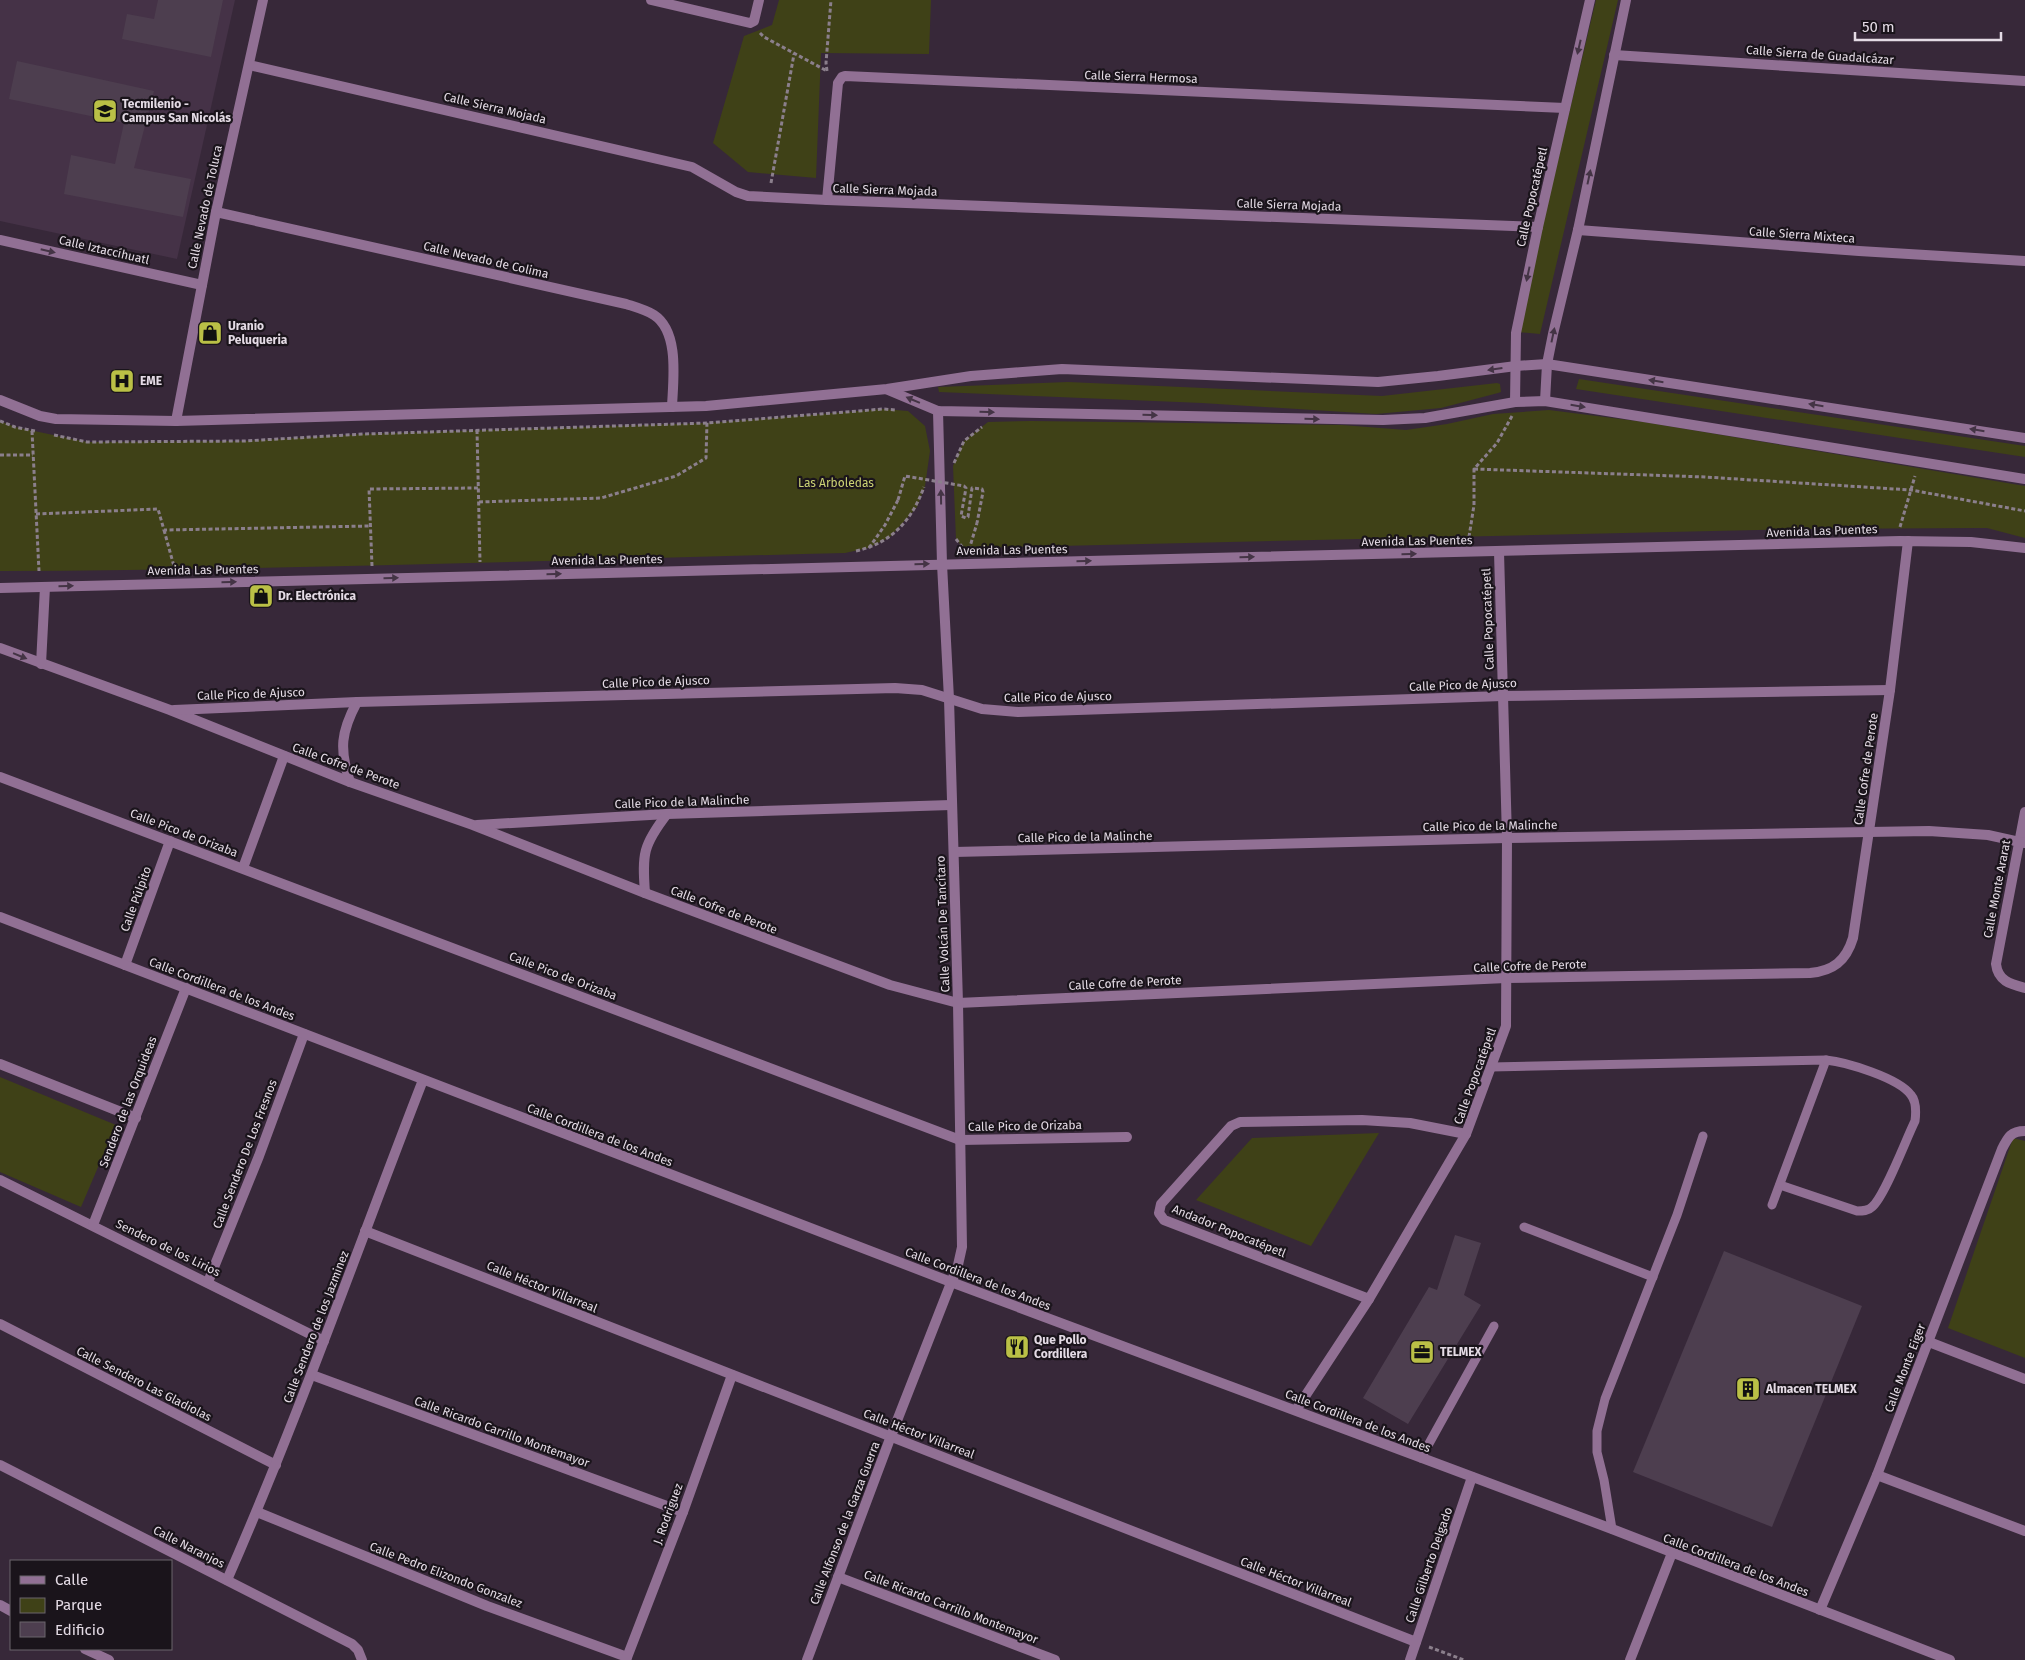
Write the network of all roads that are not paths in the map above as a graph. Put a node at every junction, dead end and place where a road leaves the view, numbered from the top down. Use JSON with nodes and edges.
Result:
{"nodes":[{"id":1,"x":263,"y":0,"type":"edge"},
{"id":2,"x":652,"y":0,"type":"edge"},
{"id":3,"x":759,"y":0,"type":"edge"},
{"id":4,"x":1590,"y":0,"type":"edge"},
{"id":5,"x":1626,"y":0,"type":"edge"},
{"id":6,"x":1614,"y":55,"type":"junction"},
{"id":7,"x":249,"y":65,"type":"junction"},
{"id":8,"x":2025,"y":81,"type":"edge"},
{"id":9,"x":1565,"y":108,"type":"junction"},
{"id":10,"x":827,"y":200,"type":"junction"},
{"id":11,"x":216,"y":212,"type":"junction"},
{"id":12,"x":1538,"y":226,"type":"junction"},
{"id":13,"x":1578,"y":230,"type":"junction"},
{"id":14,"x":0,"y":240,"type":"edge"},
{"id":15,"x":2025,"y":261,"type":"edge"},
{"id":16,"x":202,"y":285,"type":"junction"},
{"id":17,"x":1547,"y":364,"type":"junction"},
{"id":18,"x":1516,"y":366,"type":"junction"},
{"id":19,"x":887,"y":389,"type":"junction"},
{"id":20,"x":0,"y":400,"type":"edge"},
{"id":21,"x":1545,"y":401,"type":"junction"},
{"id":22,"x":1515,"y":402,"type":"junction"},
{"id":23,"x":672,"y":407,"type":"junction"},
{"id":24,"x":938,"y":411,"type":"junction"},
{"id":25,"x":176,"y":421,"type":"junction"},
{"id":26,"x":2025,"y":438,"type":"edge"},
{"id":27,"x":2025,"y":479,"type":"edge"},
{"id":28,"x":1904,"y":541,"type":"junction"},
{"id":29,"x":2025,"y":548,"type":"edge"},
{"id":30,"x":1499,"y":552,"type":"junction"},
{"id":31,"x":942,"y":564,"type":"junction"},
{"id":32,"x":45,"y":587,"type":"junction"},
{"id":33,"x":0,"y":588,"type":"edge"},
{"id":34,"x":0,"y":648,"type":"edge"},
{"id":35,"x":41,"y":664,"type":"junction"},
{"id":36,"x":1890,"y":690,"type":"junction"},
{"id":37,"x":1503,"y":696,"type":"junction"},
{"id":38,"x":949,"y":698,"type":"junction"},
{"id":39,"x":357,"y":702,"type":"junction"},
{"id":40,"x":170,"y":710,"type":"junction"},
{"id":41,"x":284,"y":756,"type":"junction"},
{"id":42,"x":0,"y":777,"type":"edge"},
{"id":43,"x":350,"y":782,"type":"junction"},
{"id":44,"x":951,"y":805,"type":"junction"},
{"id":45,"x":2025,"y":812,"type":"edge"},
{"id":46,"x":667,"y":814,"type":"junction"},
{"id":47,"x":473,"y":825,"type":"junction"},
{"id":48,"x":1870,"y":832,"type":"junction"},
{"id":49,"x":1507,"y":838,"type":"junction"},
{"id":50,"x":170,"y":841,"type":"junction"},
{"id":51,"x":2022,"y":843,"type":"edge"},
{"id":52,"x":954,"y":852,"type":"junction"},
{"id":53,"x":243,"y":868,"type":"junction"},
{"id":54,"x":646,"y":893,"type":"junction"},
{"id":55,"x":0,"y":917,"type":"edge"},
{"id":56,"x":125,"y":965,"type":"junction"},
{"id":57,"x":1506,"y":978,"type":"junction"},
{"id":58,"x":186,"y":988,"type":"junction"},
{"id":59,"x":2025,"y":988,"type":"edge"},
{"id":60,"x":958,"y":1003,"type":"junction"},
{"id":61,"x":304,"y":1034,"type":"junction"},
{"id":62,"x":1826,"y":1060,"type":"junction"},
{"id":63,"x":0,"y":1064,"type":"edge"},
{"id":64,"x":1491,"y":1067,"type":"junction"},
{"id":65,"x":423,"y":1080,"type":"junction"},
{"id":66,"x":136,"y":1118,"type":"junction"},
{"id":67,"x":2025,"y":1131,"type":"edge"},
{"id":68,"x":1466,"y":1134,"type":"junction"},
{"id":69,"x":1703,"y":1136,"type":"dead end"},
{"id":70,"x":1127,"y":1137,"type":"dead end"},
{"id":71,"x":960,"y":1140,"type":"junction"},
{"id":72,"x":0,"y":1180,"type":"edge"},
{"id":73,"x":1780,"y":1185,"type":"junction"},
{"id":74,"x":1772,"y":1205,"type":"dead end"},
{"id":75,"x":93,"y":1225,"type":"junction"},
{"id":76,"x":1524,"y":1227,"type":"dead end"},
{"id":77,"x":365,"y":1230,"type":"junction"},
{"id":78,"x":1653,"y":1277,"type":"junction"},
{"id":79,"x":208,"y":1282,"type":"junction"},
{"id":80,"x":951,"y":1282,"type":"junction"},
{"id":81,"x":1368,"y":1299,"type":"junction"},
{"id":82,"x":0,"y":1324,"type":"edge"},
{"id":83,"x":1494,"y":1326,"type":"dead end"},
{"id":84,"x":324,"y":1341,"type":"junction"},
{"id":85,"x":1929,"y":1342,"type":"junction"},
{"id":86,"x":312,"y":1375,"type":"junction"},
{"id":87,"x":732,"y":1376,"type":"junction"},
{"id":88,"x":2025,"y":1379,"type":"edge"},
{"id":89,"x":1296,"y":1410,"type":"junction"},
{"id":90,"x":891,"y":1436,"type":"junction"},
{"id":91,"x":1420,"y":1458,"type":"junction"},
{"id":92,"x":0,"y":1465,"type":"edge"},
{"id":93,"x":276,"y":1465,"type":"junction"},
{"id":94,"x":1877,"y":1475,"type":"junction"},
{"id":95,"x":1472,"y":1478,"type":"junction"},
{"id":96,"x":257,"y":1512,"type":"junction"},
{"id":97,"x":683,"y":1512,"type":"junction"},
{"id":98,"x":1612,"y":1529,"type":"junction"},
{"id":99,"x":2025,"y":1531,"type":"edge"},
{"id":100,"x":1672,"y":1553,"type":"junction"},
{"id":101,"x":838,"y":1577,"type":"junction"},
{"id":102,"x":226,"y":1580,"type":"junction"},
{"id":103,"x":1820,"y":1610,"type":"junction"},
{"id":104,"x":1416,"y":1642,"type":"junction"},
{"id":105,"x":87,"y":1650,"type":"edge"},
{"id":106,"x":627,"y":1658,"type":"edge"},
{"id":107,"x":362,"y":1659,"type":"edge"},
{"id":108,"x":108,"y":1660,"type":"edge"},
{"id":109,"x":806,"y":1660,"type":"edge"},
{"id":110,"x":1055,"y":1660,"type":"edge"},
{"id":111,"x":1410,"y":1660,"type":"edge"},
{"id":112,"x":1630,"y":1660,"type":"edge"},
{"id":113,"x":1950,"y":1660,"type":"edge"}],
"edges":[{"from":1,"to":7,"type":"street","name":"Calle Nevado de Toluca"},
{"from":2,"to":3,"type":"street"},
{"from":4,"to":9,"type":"street","name":"Calle Popocatépetl","one_way":true},
{"from":5,"to":6,"type":"street"},
{"from":6,"to":8,"type":"street","name":"Calle Sierra de Guadalcázar"},
{"from":13,"to":6,"type":"street","one_way":true},
{"from":7,"to":10,"type":"street","name":"Calle Sierra Mojada"},
{"from":7,"to":11,"type":"street","name":"Calle Nevado de Toluca"},
{"from":9,"to":10,"type":"street","name":"Calle Sierra Hermosa"},
{"from":9,"to":12,"type":"street","name":"Calle Popocatépetl"},
{"from":10,"to":12,"type":"street","name":"Calle Sierra Mojada"},
{"from":11,"to":16,"type":"street","name":"Calle Nevado de Toluca"},
{"from":11,"to":23,"type":"street","name":"Calle Nevado de Colima"},
{"from":12,"to":18,"type":"street","name":"Calle Popocatépetl","one_way":true},
{"from":13,"to":15,"type":"street","name":"Calle Sierra Mixteca"},
{"from":17,"to":13,"type":"street","one_way":true},
{"from":14,"to":16,"type":"street","name":"Calle Iztaccíhuatl","one_way":true},
{"from":16,"to":25,"type":"street","name":"Calle Nevado de Toluca"},
{"from":17,"to":18,"type":"street"},
{"from":17,"to":21,"type":"street"},
{"from":26,"to":17,"type":"street","one_way":true},
{"from":18,"to":19,"type":"street","one_way":true},
{"from":18,"to":22,"type":"street","name":"Calle Popocatépetl"},
{"from":19,"to":23,"type":"street"},
{"from":24,"to":19,"type":"street","one_way":true},
{"from":20,"to":25,"type":"street"},
{"from":21,"to":22,"type":"street"},
{"from":21,"to":27,"type":"street","one_way":true},
{"from":24,"to":22,"type":"street","one_way":true},
{"from":23,"to":25,"type":"street"},
{"from":31,"to":24,"type":"street","name":"Calle Volcán De Tancítaro","one_way":true},
{"from":28,"to":29,"type":"street","name":"Avenida Las Puentes"},
{"from":28,"to":30,"type":"street","name":"Avenida Las Puentes"},
{"from":28,"to":36,"type":"street","name":"Calle Cofre de Perote"},
{"from":31,"to":30,"type":"street","name":"Avenida Las Puentes","one_way":true},
{"from":30,"to":37,"type":"street","name":"Calle Popocatépetl"},
{"from":32,"to":31,"type":"street","name":"Avenida Las Puentes","one_way":true},
{"from":31,"to":38,"type":"street","name":"Calle Volcán De Tancítaro"},
{"from":32,"to":33,"type":"street","name":"Avenida Las Puentes"},
{"from":32,"to":35,"type":"street"},
{"from":34,"to":35,"type":"street","name":"Calle Cofre de Perote","one_way":true},
{"from":35,"to":40,"type":"street","name":"Calle Cofre de Perote"},
{"from":36,"to":37,"type":"street","name":"Calle Pico de Ajusco"},
{"from":36,"to":48,"type":"street","name":"Calle Cofre de Perote"},
{"from":37,"to":38,"type":"street","name":"Calle Pico de Ajusco"},
{"from":37,"to":49,"type":"street","name":"Calle Popocatépetl"},
{"from":38,"to":39,"type":"street","name":"Calle Pico de Ajusco"},
{"from":38,"to":44,"type":"street","name":"Calle Volcán De Tancítaro"},
{"from":39,"to":40,"type":"street","name":"Calle Pico de Ajusco"},
{"from":39,"to":43,"type":"street"},
{"from":40,"to":41,"type":"street","name":"Calle Cofre de Perote"},
{"from":41,"to":43,"type":"street","name":"Calle Cofre de Perote"},
{"from":41,"to":53,"type":"street"},
{"from":42,"to":50,"type":"street","name":"Calle Pico de Orizaba"},
{"from":43,"to":47,"type":"street","name":"Calle Cofre de Perote"},
{"from":44,"to":46,"type":"street","name":"Calle Pico de la Malinche"},
{"from":44,"to":52,"type":"street","name":"Calle Volcán De Tancítaro"},
{"from":45,"to":51,"type":"street","name":"Calle Monte Ararat"},
{"from":46,"to":47,"type":"street","name":"Calle Pico de la Malinche"},
{"from":46,"to":54,"type":"street"},
{"from":47,"to":54,"type":"street","name":"Calle Cofre de Perote"},
{"from":48,"to":49,"type":"street","name":"Calle Pico de la Malinche"},
{"from":48,"to":51,"type":"street","name":"Calle Pico de la Malinche"},
{"from":48,"to":57,"type":"street","name":"Calle Cofre de Perote"},
{"from":49,"to":52,"type":"street","name":"Calle Pico de la Malinche"},
{"from":49,"to":57,"type":"street","name":"Calle Popocatépetl"},
{"from":50,"to":53,"type":"street","name":"Calle Pico de Orizaba"},
{"from":50,"to":56,"type":"street","name":"Calle Púlpito"},
{"from":51,"to":59,"type":"street","name":"Calle Monte Ararat"},
{"from":52,"to":60,"type":"street","name":"Calle Volcán De Tancítaro"},
{"from":53,"to":71,"type":"street","name":"Calle Pico de Orizaba"},
{"from":54,"to":60,"type":"street","name":"Calle Cofre de Perote"},
{"from":55,"to":56,"type":"street","name":"Calle Cordillera de los Andes"},
{"from":56,"to":58,"type":"street","name":"Calle Cordillera de los Andes"},
{"from":57,"to":60,"type":"street","name":"Calle Cofre de Perote"},
{"from":57,"to":64,"type":"street","name":"Calle Popocatépetl"},
{"from":58,"to":61,"type":"street","name":"Calle Cordillera de los Andes"},
{"from":58,"to":66,"type":"street","name":"Sendero de las Orquideas"},
{"from":60,"to":71,"type":"street","name":"Calle Volcán De Tancítaro"},
{"from":61,"to":65,"type":"street","name":"Calle Cordillera de los Andes"},
{"from":61,"to":79,"type":"street","name":"Calle Sendero De Los Fresnos"},
{"from":62,"to":64,"type":"lane"},
{"from":62,"to":73,"type":"lane"},
{"from":62,"to":73,"type":"lane"},
{"from":63,"to":66,"type":"street"},
{"from":64,"to":68,"type":"street","name":"Calle Popocatépetl"},
{"from":65,"to":77,"type":"street","name":"Calle Sendero de los Jazminez"},
{"from":65,"to":80,"type":"street","name":"Calle Cordillera de los Andes"},
{"from":66,"to":75,"type":"street","name":"Sendero de las Orquideas"},
{"from":67,"to":85,"type":"street","name":"Calle Monte Eiger"},
{"from":68,"to":81,"type":"street","name":"Calle Popocatépetl"},
{"from":68,"to":81,"type":"street","name":"Andador Popocatépetl"},
{"from":69,"to":78,"type":"lane"},
{"from":70,"to":71,"type":"street","name":"Calle Pico de Orizaba"},
{"from":71,"to":80,"type":"street","name":"Calle Volcán De Tancítaro"},
{"from":72,"to":75,"type":"street","name":"Sendero de los Lirios"},
{"from":73,"to":74,"type":"lane"},
{"from":75,"to":79,"type":"street","name":"Sendero de los Lirios"},
{"from":76,"to":78,"type":"lane"},
{"from":77,"to":84,"type":"street","name":"Calle Sendero de los Jazminez"},
{"from":77,"to":87,"type":"street","name":"Calle Héctor Villarreal"},
{"from":78,"to":98,"type":"lane"},
{"from":79,"to":84,"type":"street","name":"Sendero de los Lirios"},
{"from":80,"to":89,"type":"street","name":"Calle Cordillera de los Andes"},
{"from":80,"to":90,"type":"street","name":"Calle Alfonso de la Garza Guerra"},
{"from":81,"to":89,"type":"street","name":"Calle Popocatépetl"},
{"from":82,"to":93,"type":"street","name":"Calle Sendero Las Gladiolas"},
{"from":83,"to":91,"type":"lane"},
{"from":84,"to":86,"type":"street","name":"Calle Sendero de los Jazminez"},
{"from":85,"to":88,"type":"street"},
{"from":85,"to":94,"type":"street","name":"Calle Monte Eiger"},
{"from":86,"to":93,"type":"street","name":"Calle Sendero de los Jazminez"},
{"from":86,"to":97,"type":"street","name":"Calle Ricardo Carrillo Montemayor"},
{"from":87,"to":90,"type":"street","name":"Calle Héctor Villarreal"},
{"from":87,"to":97,"type":"street","name":"J. Rodriguez"},
{"from":89,"to":91,"type":"street","name":"Calle Cordillera de los Andes"},
{"from":90,"to":101,"type":"street","name":"Calle Alfonso de la Garza Guerra"},
{"from":90,"to":104,"type":"street","name":"Calle Héctor Villarreal"},
{"from":91,"to":95,"type":"street","name":"Calle Cordillera de los Andes"},
{"from":92,"to":102,"type":"street","name":"Calle Naranjos"},
{"from":93,"to":96,"type":"street","name":"Calle Sendero de los Jazminez"},
{"from":94,"to":99,"type":"street"},
{"from":94,"to":103,"type":"street","name":"Calle Monte Eiger"},
{"from":95,"to":98,"type":"street","name":"Calle Cordillera de los Andes"},
{"from":95,"to":104,"type":"street","name":"Calle Gilberto Delgado"},
{"from":96,"to":102,"type":"street","name":"Calle Sendero de los Jazminez"},
{"from":96,"to":106,"type":"street","name":"Calle Pedro Elizondo Gonzalez"},
{"from":97,"to":106,"type":"street","name":"J. Rodriguez"},
{"from":98,"to":100,"type":"street","name":"Calle Cordillera de los Andes"},
{"from":100,"to":103,"type":"street","name":"Calle Cordillera de los Andes"},
{"from":100,"to":112,"type":"street"},
{"from":101,"to":109,"type":"street","name":"Calle Alfonso de la Garza Guerra"},
{"from":101,"to":110,"type":"street","name":"Calle Ricardo Carrillo Montemayor"},
{"from":102,"to":107,"type":"street","name":"Calle Naranjos"},
{"from":103,"to":113,"type":"street","name":"Calle Cordillera de los Andes"},
{"from":104,"to":111,"type":"street","name":"Calle Gilberto Delgado"},
{"from":105,"to":108,"type":"street"}]}
